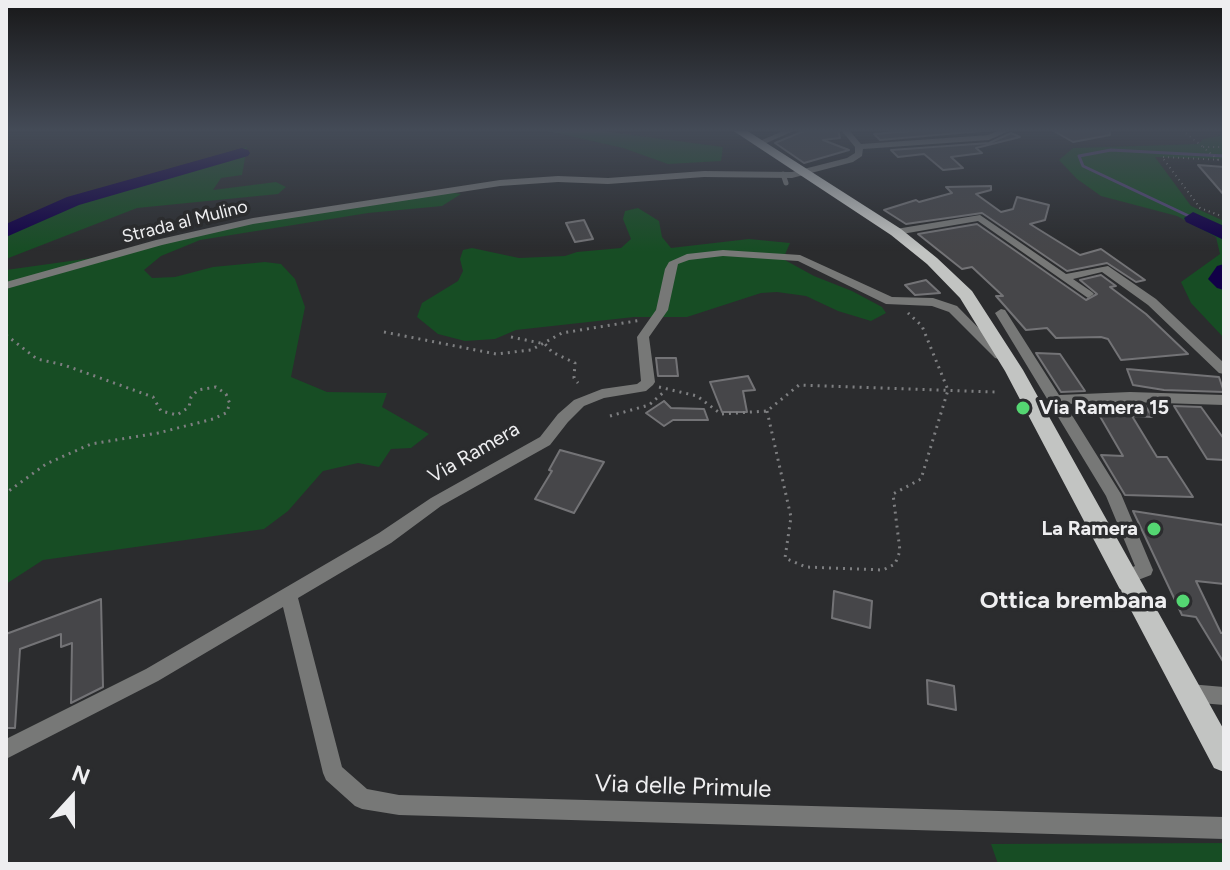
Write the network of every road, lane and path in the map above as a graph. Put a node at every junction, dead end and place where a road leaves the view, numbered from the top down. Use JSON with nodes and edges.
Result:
{"nodes":[{"id":1,"x":810,"y":171,"type":"edge"},
{"id":2,"x":1172,"y":171,"type":"edge"},
{"id":3,"x":805,"y":172,"type":"junction"},
{"id":4,"x":1224,"y":217,"type":"edge"},
{"id":5,"x":896,"y":232,"type":"junction"},
{"id":6,"x":1066,"y":277,"type":"junction"},
{"id":7,"x":6,"y":286,"type":"edge"},
{"id":8,"x":1088,"y":294,"type":"dead end"},
{"id":9,"x":905,"y":302,"type":"junction"},
{"id":10,"x":1001,"y":313,"type":"dead end"},
{"id":11,"x":654,"y":321,"type":"junction"},
{"id":12,"x":384,"y":332,"type":"dead end"},
{"id":13,"x":6,"y":335,"type":"edge"},
{"id":14,"x":511,"y":337,"type":"dead end"},
{"id":15,"x":545,"y":344,"type":"junction"},
{"id":16,"x":1014,"y":370,"type":"junction"},
{"id":17,"x":1224,"y":370,"type":"edge"},
{"id":18,"x":648,"y":382,"type":"junction"},
{"id":19,"x":578,"y":383,"type":"dead end"},
{"id":20,"x":948,"y":390,"type":"junction"},
{"id":21,"x":665,"y":391,"type":"junction"},
{"id":22,"x":996,"y":392,"type":"dead end"},
{"id":23,"x":1055,"y":400,"type":"junction"},
{"id":24,"x":1224,"y":400,"type":"edge"},
{"id":25,"x":767,"y":411,"type":"junction"},
{"id":26,"x":610,"y":416,"type":"dead end"},
{"id":27,"x":1077,"y":488,"type":"junction"},
{"id":28,"x":1111,"y":490,"type":"junction"},
{"id":29,"x":6,"y":493,"type":"edge"},
{"id":30,"x":1125,"y":578,"type":"junction"},
{"id":31,"x":289,"y":596,"type":"junction"},
{"id":32,"x":1189,"y":693,"type":"junction"},
{"id":33,"x":1224,"y":696,"type":"edge"},
{"id":34,"x":6,"y":749,"type":"edge"},
{"id":35,"x":1224,"y":758,"type":"edge"},
{"id":36,"x":1224,"y":828,"type":"edge"}],
"edges":[{"from":1,"to":3,"type":"street","name":"Strada al Mulino"},
{"from":2,"to":4,"type":"path"},
{"from":3,"to":5,"type":"main road"},
{"from":3,"to":7,"type":"street","name":"Strada al Mulino"},
{"from":5,"to":6,"type":"street"},
{"from":5,"to":16,"type":"main road"},
{"from":6,"to":8,"type":"street"},
{"from":6,"to":17,"type":"street"},
{"from":9,"to":11,"type":"street"},
{"from":9,"to":16,"type":"street"},
{"from":9,"to":20,"type":"path"},
{"from":10,"to":23,"type":"street"},
{"from":11,"to":15,"type":"path"},
{"from":11,"to":18,"type":"street"},
{"from":12,"to":15,"type":"path"},
{"from":13,"to":29,"type":"path"},
{"from":14,"to":15,"type":"path"},
{"from":15,"to":19,"type":"path"},
{"from":16,"to":27,"type":"main road"},
{"from":18,"to":21,"type":"path"},
{"from":18,"to":31,"type":"street","name":"Via Ramera"},
{"from":20,"to":22,"type":"path"},
{"from":20,"to":25,"type":"path"},
{"from":20,"to":25,"type":"path"},
{"from":21,"to":25,"type":"path"},
{"from":21,"to":26,"type":"path"},
{"from":23,"to":24,"type":"street"},
{"from":23,"to":28,"type":"street"},
{"from":27,"to":28,"type":"street"},
{"from":27,"to":30,"type":"main road"},
{"from":28,"to":30,"type":"street"},
{"from":30,"to":32,"type":"main road"},
{"from":31,"to":34,"type":"street","name":"Via Ramera"},
{"from":31,"to":36,"type":"street","name":"Via delle Primule"},
{"from":32,"to":33,"type":"street"},
{"from":32,"to":35,"type":"main road"}]}
